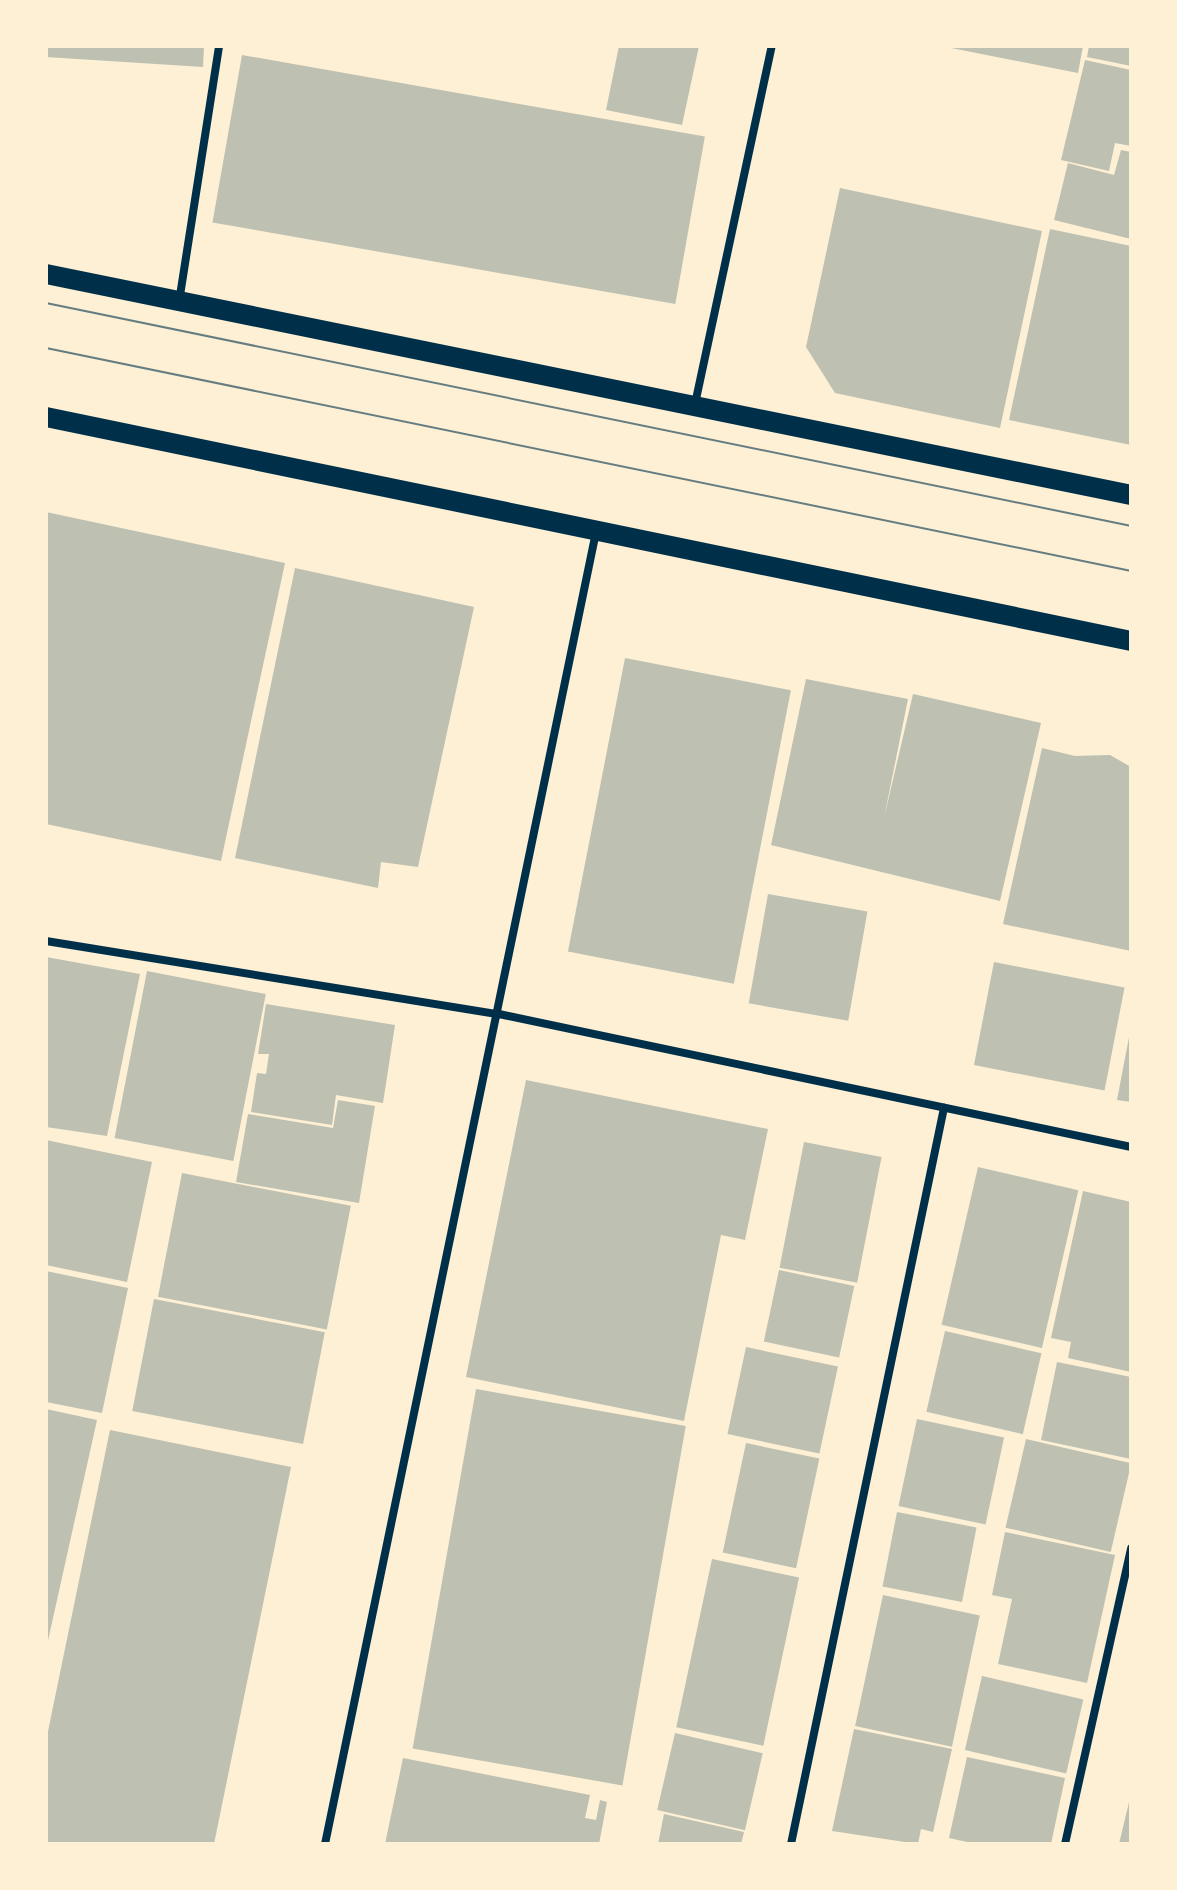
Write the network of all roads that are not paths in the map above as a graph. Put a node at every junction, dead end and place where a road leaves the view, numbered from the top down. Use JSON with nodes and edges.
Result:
{"nodes":[{"id":1,"x":219,"y":46,"type":"edge"},
{"id":2,"x":772,"y":46,"type":"edge"},
{"id":3,"x":46,"y":274,"type":"edge"},
{"id":4,"x":179,"y":304,"type":"junction"},
{"id":5,"x":695,"y":404,"type":"junction"},
{"id":6,"x":46,"y":417,"type":"edge"},
{"id":7,"x":1131,"y":495,"type":"edge"},
{"id":8,"x":596,"y":531,"type":"junction"},
{"id":9,"x":1131,"y":641,"type":"edge"},
{"id":10,"x":46,"y":941,"type":"edge"},
{"id":11,"x":499,"y":1014,"type":"junction"},
{"id":12,"x":944,"y":1108,"type":"junction"},
{"id":13,"x":1131,"y":1147,"type":"edge"},
{"id":14,"x":1131,"y":1548,"type":"edge"},
{"id":15,"x":325,"y":1844,"type":"edge"},
{"id":16,"x":791,"y":1844,"type":"edge"},
{"id":17,"x":1065,"y":1844,"type":"edge"}],
"edges":[{"from":1,"to":4,"type":"street"},
{"from":2,"to":5,"type":"street"},
{"from":3,"to":4,"type":"main road"},
{"from":4,"to":5,"type":"main road"},
{"from":5,"to":7,"type":"main road"},
{"from":6,"to":8,"type":"main road"},
{"from":8,"to":9,"type":"main road"},
{"from":8,"to":11,"type":"street"},
{"from":10,"to":11,"type":"street"},
{"from":11,"to":12,"type":"street"},
{"from":11,"to":15,"type":"street"},
{"from":12,"to":13,"type":"street"},
{"from":12,"to":16,"type":"street"},
{"from":14,"to":17,"type":"street"}]}
